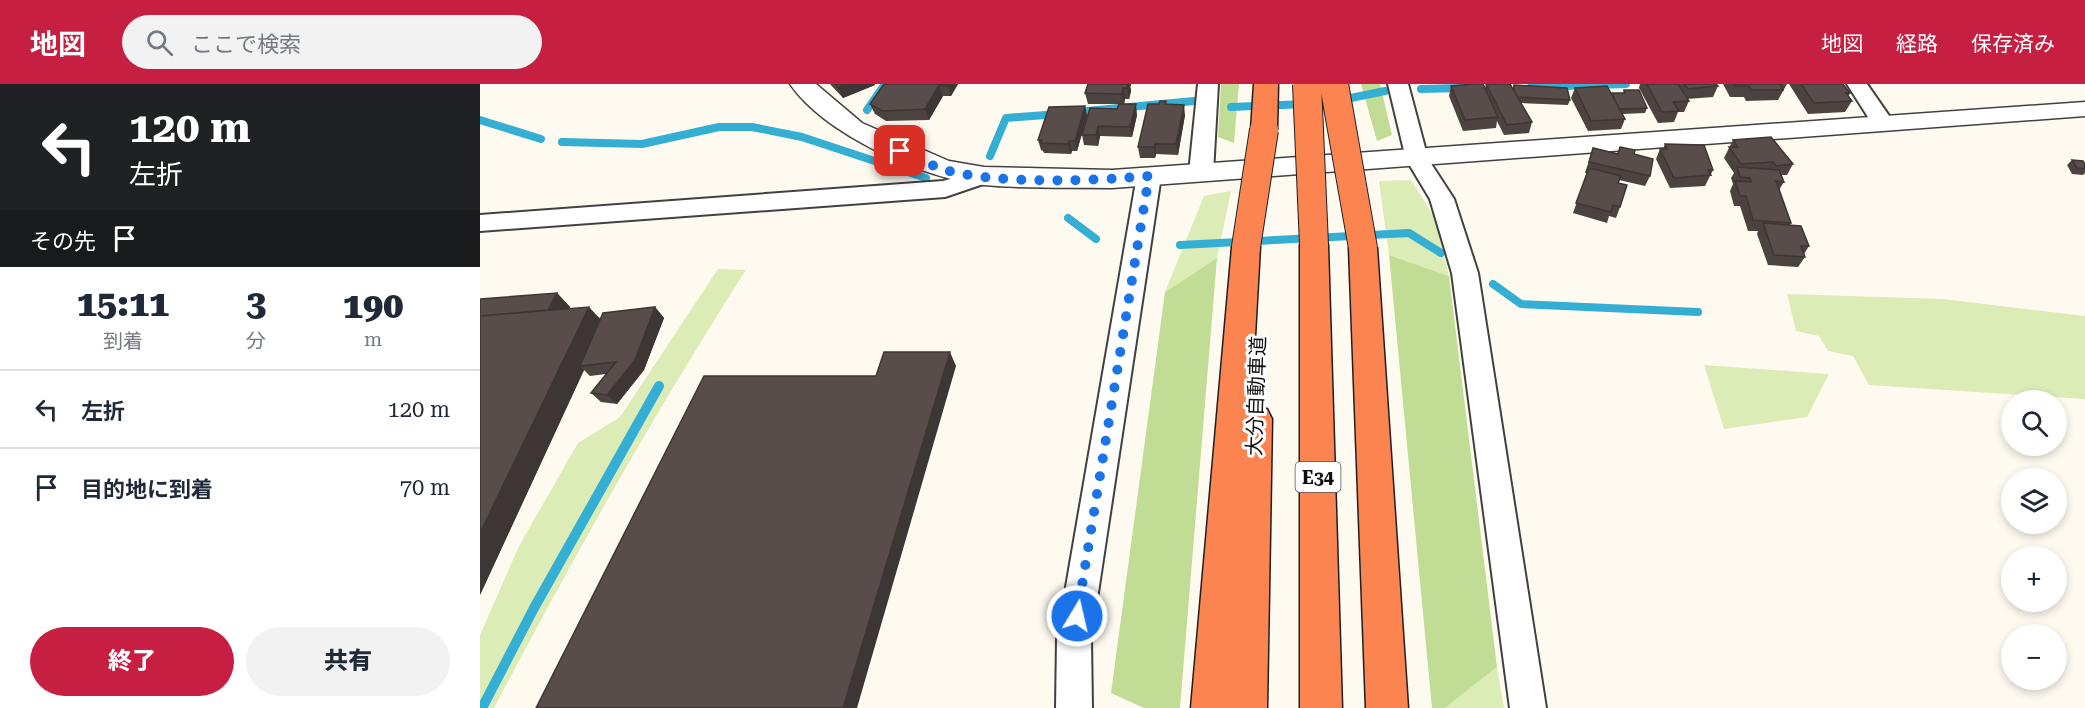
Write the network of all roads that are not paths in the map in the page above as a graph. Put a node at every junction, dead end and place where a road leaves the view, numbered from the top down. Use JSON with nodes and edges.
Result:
{"nodes":[{"id":1,"x":802,"y":84,"type":"edge"},
{"id":2,"x":1208,"y":84,"type":"edge"},
{"id":3,"x":1266,"y":84,"type":"edge"},
{"id":4,"x":1307,"y":84,"type":"edge"},
{"id":5,"x":1334,"y":84,"type":"edge"},
{"id":6,"x":1398,"y":84,"type":"edge"},
{"id":7,"x":1857,"y":84,"type":"edge"},
{"id":8,"x":2085,"y":109,"type":"edge"},
{"id":9,"x":1883,"y":123,"type":"junction"},
{"id":10,"x":1417,"y":159,"type":"junction"},
{"id":11,"x":1201,"y":173,"type":"junction"},
{"id":12,"x":984,"y":176,"type":"junction"},
{"id":13,"x":1149,"y":176,"type":"junction"},
{"id":14,"x":480,"y":223,"type":"edge"},
{"id":15,"x":1253,"y":247,"type":"junction"},
{"id":16,"x":1382,"y":585,"type":"junction"},
{"id":17,"x":1074,"y":708,"type":"edge"},
{"id":18,"x":1212,"y":708,"type":"edge"},
{"id":19,"x":1246,"y":708,"type":"edge"},
{"id":20,"x":1321,"y":708,"type":"edge"},
{"id":21,"x":1387,"y":708,"type":"edge"},
{"id":22,"x":1394,"y":708,"type":"edge"},
{"id":23,"x":1528,"y":708,"type":"edge"}],
"edges":[{"from":1,"to":12,"type":"street"},
{"from":2,"to":11,"type":"street"},
{"from":3,"to":15,"type":"highway","bridge":true},
{"from":4,"to":20,"type":"highway","number":"E34","bridge":true},
{"from":5,"to":16,"type":"highway","bridge":true},
{"from":6,"to":10,"type":"street"},
{"from":7,"to":9,"type":"street"},
{"from":8,"to":9,"type":"street"},
{"from":9,"to":10,"type":"street"},
{"from":10,"to":11,"type":"street"},
{"from":10,"to":23,"type":"street"},
{"from":11,"to":13,"type":"street"},
{"from":12,"to":13,"type":"street"},
{"from":12,"to":14,"type":"street"},
{"from":13,"to":17,"type":"street"},
{"from":15,"to":18,"type":"highway"},
{"from":15,"to":19,"type":"highway","name":"大分自動車道"},
{"from":16,"to":21,"type":"highway"},
{"from":16,"to":22,"type":"highway"}]}
